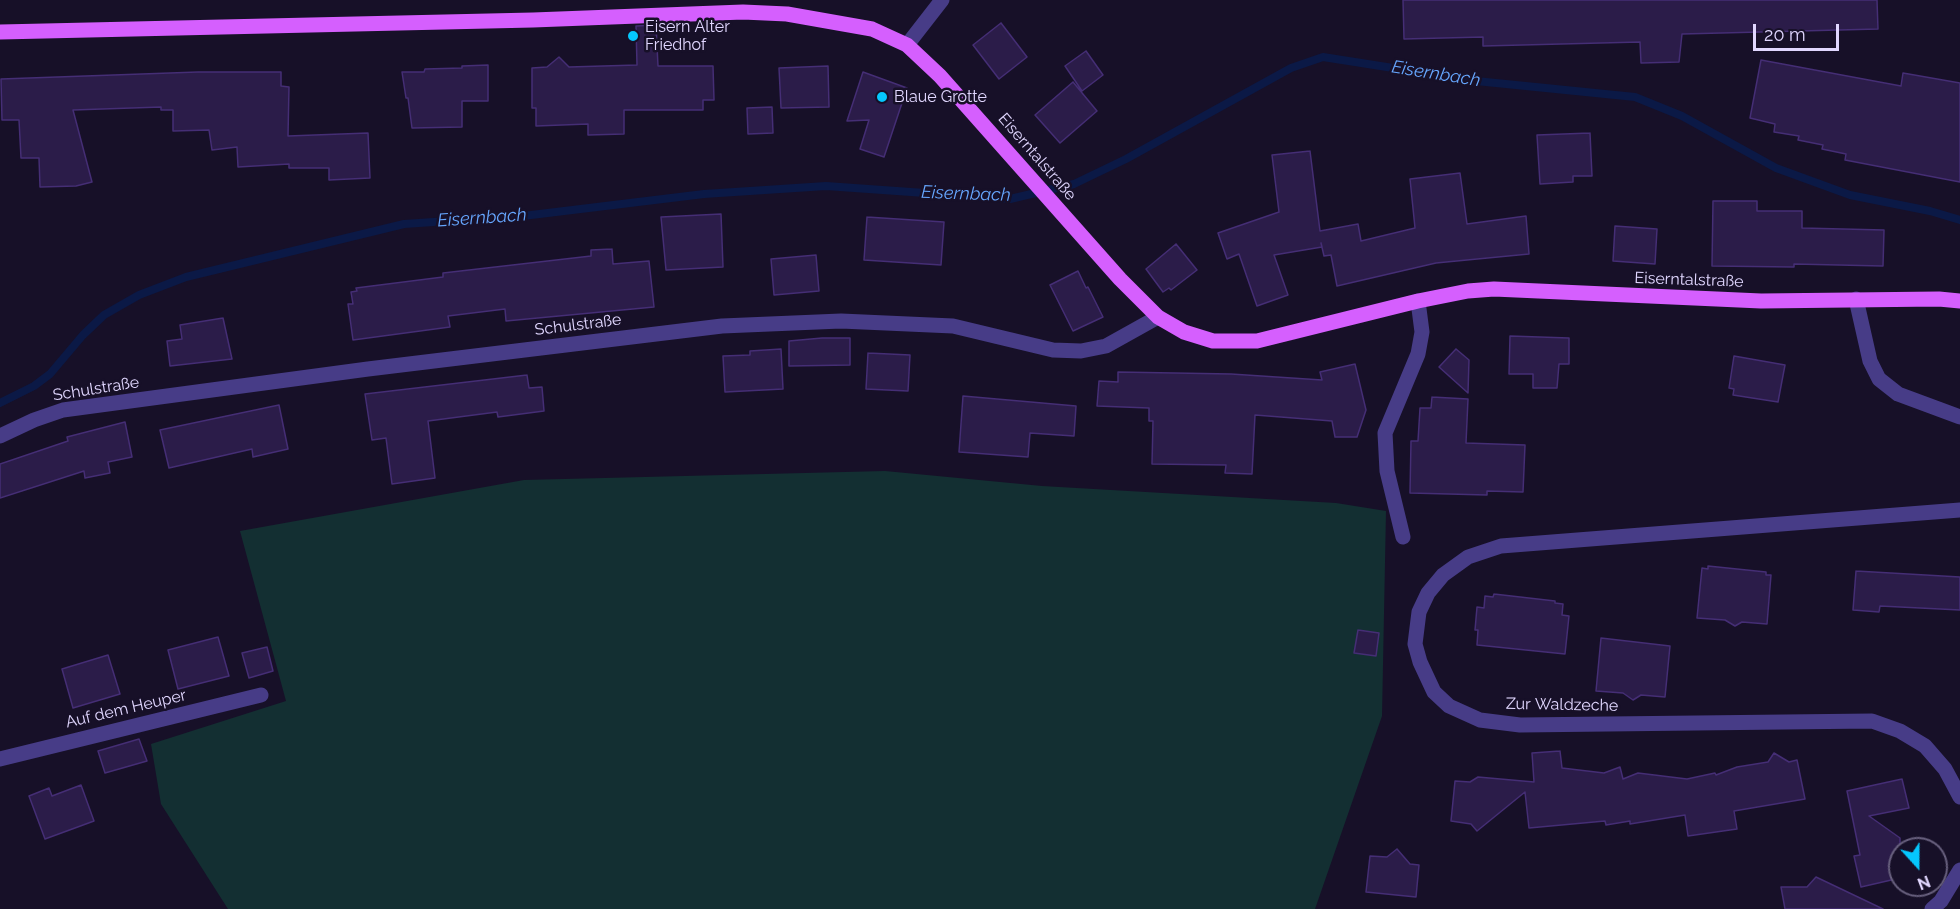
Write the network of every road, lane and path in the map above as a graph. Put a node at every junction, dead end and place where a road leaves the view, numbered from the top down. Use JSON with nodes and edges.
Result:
{"nodes":[{"id":1,"x":942,"y":0,"type":"edge"},
{"id":2,"x":0,"y":32,"type":"edge"},
{"id":3,"x":907,"y":45,"type":"junction"},
{"id":4,"x":1856,"y":299,"type":"junction"},
{"id":5,"x":1418,"y":301,"type":"junction"},
{"id":6,"x":1960,"y":301,"type":"edge"},
{"id":7,"x":1158,"y":317,"type":"junction"},
{"id":8,"x":1960,"y":417,"type":"edge"},
{"id":9,"x":0,"y":436,"type":"edge"},
{"id":10,"x":1960,"y":510,"type":"edge"},
{"id":11,"x":1403,"y":537,"type":"dead end"},
{"id":12,"x":261,"y":695,"type":"dead end"},
{"id":13,"x":0,"y":759,"type":"edge"},
{"id":14,"x":1960,"y":797,"type":"edge"},
{"id":15,"x":1960,"y":870,"type":"edge"},
{"id":16,"x":1932,"y":909,"type":"edge"}],
"edges":[{"from":1,"to":3,"type":"street"},
{"from":2,"to":3,"type":"main road","name":"Eiserntalstraße"},
{"from":3,"to":7,"type":"main road","name":"Eiserntalstraße"},
{"from":4,"to":5,"type":"main road","name":"Eiserntalstraße"},
{"from":4,"to":6,"type":"main road","name":"Eiserntalstraße"},
{"from":4,"to":8,"type":"street"},
{"from":5,"to":7,"type":"main road","name":"Eiserntalstraße"},
{"from":5,"to":11,"type":"street"},
{"from":7,"to":9,"type":"street","name":"Schulstraße"},
{"from":10,"to":14,"type":"street","name":"Zur Waldzeche"},
{"from":12,"to":13,"type":"street","name":"Auf dem Heuper"},
{"from":15,"to":16,"type":"street"}]}
